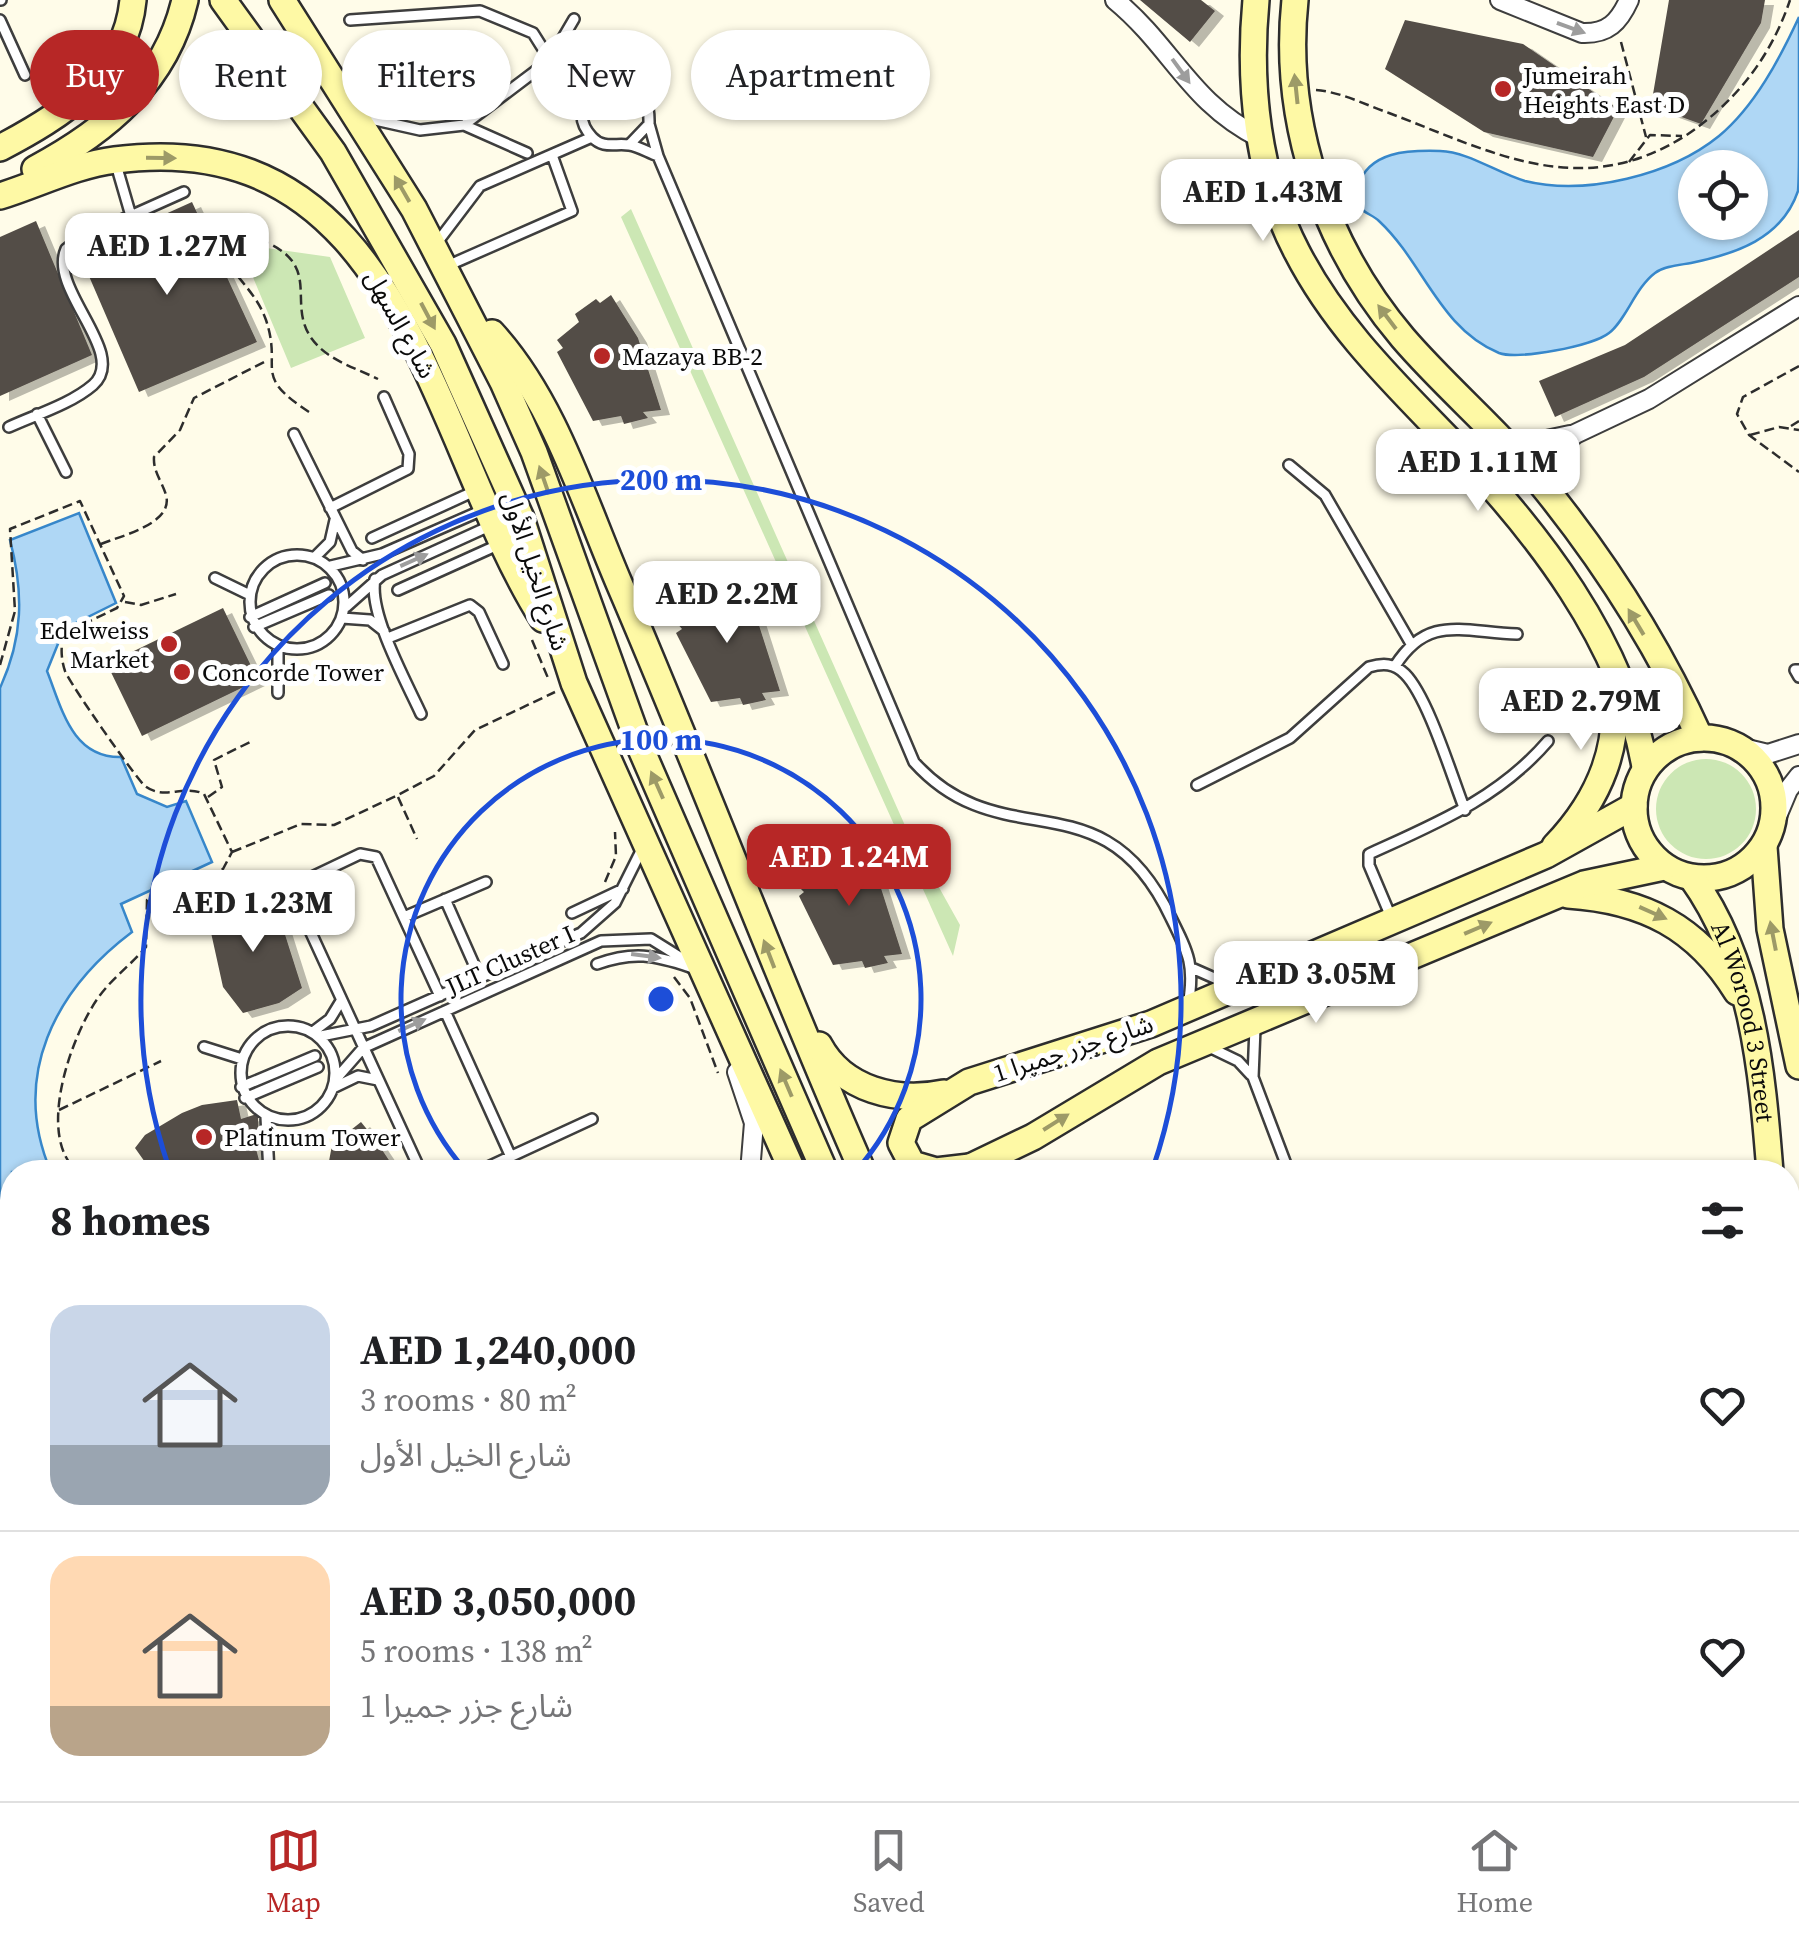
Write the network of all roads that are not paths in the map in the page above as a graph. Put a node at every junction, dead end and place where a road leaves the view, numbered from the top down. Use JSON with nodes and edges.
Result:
{"nodes":[{"id":1,"x":133,"y":0,"type":"edge"},
{"id":2,"x":185,"y":0,"type":"edge"},
{"id":3,"x":223,"y":0,"type":"edge"},
{"id":4,"x":282,"y":0,"type":"edge"},
{"id":5,"x":1115,"y":0,"type":"edge"},
{"id":6,"x":1296,"y":0,"type":"edge"},
{"id":7,"x":1500,"y":0,"type":"edge"},
{"id":8,"x":1628,"y":0,"type":"edge"},
{"id":9,"x":1251,"y":5,"type":"edge"},
{"id":10,"x":574,"y":19,"type":"dead end"},
{"id":11,"x":0,"y":20,"type":"edge"},
{"id":12,"x":350,"y":20,"type":"dead end"},
{"id":13,"x":568,"y":30,"type":"edge"},
{"id":14,"x":531,"y":32,"type":"edge"},
{"id":15,"x":531,"y":74,"type":"edge"},
{"id":16,"x":25,"y":75,"type":"dead end"},
{"id":17,"x":342,"y":89,"type":"edge"},
{"id":18,"x":362,"y":120,"type":"edge"},
{"id":19,"x":377,"y":120,"type":"edge"},
{"id":20,"x":649,"y":124,"type":"junction"},
{"id":21,"x":464,"y":125,"type":"junction"},
{"id":22,"x":592,"y":137,"type":"junction"},
{"id":23,"x":1260,"y":138,"type":"junction"},
{"id":24,"x":629,"y":145,"type":"junction"},
{"id":25,"x":0,"y":148,"type":"edge"},
{"id":26,"x":527,"y":153,"type":"dead end"},
{"id":27,"x":552,"y":155,"type":"junction"},
{"id":28,"x":658,"y":156,"type":"junction"},
{"id":29,"x":115,"y":160,"type":"junction"},
{"id":30,"x":0,"y":188,"type":"edge"},
{"id":31,"x":184,"y":192,"type":"dead end"},
{"id":32,"x":0,"y":196,"type":"edge"},
{"id":33,"x":131,"y":216,"type":"junction"},
{"id":34,"x":440,"y":256,"type":"junction"},
{"id":35,"x":464,"y":302,"type":"junction"},
{"id":36,"x":1799,"y":306,"type":"edge"},
{"id":37,"x":1432,"y":367,"type":"junction"},
{"id":38,"x":1379,"y":371,"type":"junction"},
{"id":39,"x":384,"y":397,"type":"dead end"},
{"id":40,"x":37,"y":414,"type":"junction"},
{"id":41,"x":9,"y":428,"type":"dead end"},
{"id":42,"x":294,"y":434,"type":"dead end"},
{"id":43,"x":1575,"y":434,"type":"junction"},
{"id":44,"x":1510,"y":448,"type":"junction"},
{"id":45,"x":1289,"y":465,"type":"dead end"},
{"id":46,"x":66,"y":472,"type":"dead end"},
{"id":47,"x":1539,"y":482,"type":"junction"},
{"id":48,"x":438,"y":494,"type":"dead end"},
{"id":49,"x":443,"y":507,"type":"junction"},
{"id":50,"x":330,"y":508,"type":"junction"},
{"id":51,"x":398,"y":512,"type":"dead end"},
{"id":52,"x":491,"y":516,"type":"junction"},
{"id":53,"x":336,"y":520,"type":"junction"},
{"id":54,"x":403,"y":524,"type":"junction"},
{"id":55,"x":372,"y":538,"type":"dead end"},
{"id":56,"x":314,"y":557,"type":"junction"},
{"id":57,"x":362,"y":560,"type":"junction"},
{"id":58,"x":330,"y":566,"type":"junction"},
{"id":59,"x":215,"y":578,"type":"dead end"},
{"id":60,"x":375,"y":579,"type":"junction"},
{"id":61,"x":325,"y":583,"type":"dead end"},
{"id":62,"x":398,"y":590,"type":"dead end"},
{"id":63,"x":250,"y":594,"type":"junction"},
{"id":64,"x":329,"y":594,"type":"dead end"},
{"id":65,"x":343,"y":614,"type":"junction"},
{"id":66,"x":250,"y":617,"type":"junction"},
{"id":67,"x":254,"y":628,"type":"junction"},
{"id":68,"x":1516,"y":634,"type":"dead end"},
{"id":69,"x":387,"y":635,"type":"junction"},
{"id":70,"x":1410,"y":642,"type":"junction"},
{"id":71,"x":558,"y":643,"type":"junction"},
{"id":72,"x":278,"y":647,"type":"junction"},
{"id":73,"x":1606,"y":649,"type":"junction"},
{"id":74,"x":503,"y":664,"type":"dead end"},
{"id":75,"x":1395,"y":666,"type":"junction"},
{"id":76,"x":278,"y":693,"type":"dead end"},
{"id":77,"x":421,"y":714,"type":"dead end"},
{"id":78,"x":1700,"y":738,"type":"junction"},
{"id":79,"x":1548,"y":741,"type":"dead end"},
{"id":80,"x":1799,"y":744,"type":"edge"},
{"id":81,"x":1743,"y":748,"type":"junction"},
{"id":82,"x":1645,"y":767,"type":"junction"},
{"id":83,"x":1799,"y":776,"type":"edge"},
{"id":84,"x":1197,"y":785,"type":"dead end"},
{"id":85,"x":1634,"y":806,"type":"junction"},
{"id":86,"x":1465,"y":810,"type":"junction"},
{"id":87,"x":1768,"y":837,"type":"junction"},
{"id":88,"x":646,"y":840,"type":"junction"},
{"id":89,"x":1546,"y":855,"type":"junction"},
{"id":90,"x":1664,"y":867,"type":"junction"},
{"id":91,"x":1692,"y":878,"type":"junction"},
{"id":92,"x":486,"y":882,"type":"dead end"},
{"id":93,"x":622,"y":889,"type":"junction"},
{"id":94,"x":1558,"y":895,"type":"junction"},
{"id":95,"x":445,"y":899,"type":"junction"},
{"id":96,"x":572,"y":913,"type":"dead end"},
{"id":97,"x":404,"y":917,"type":"junction"},
{"id":98,"x":1392,"y":920,"type":"junction"},
{"id":99,"x":597,"y":964,"type":"dead end"},
{"id":100,"x":1194,"y":969,"type":"junction"},
{"id":101,"x":702,"y":975,"type":"junction"},
{"id":102,"x":480,"y":978,"type":"junction"},
{"id":103,"x":1236,"y":987,"type":"junction"},
{"id":104,"x":783,"y":990,"type":"junction"},
{"id":105,"x":440,"y":996,"type":"junction"},
{"id":106,"x":340,"y":1001,"type":"junction"},
{"id":107,"x":1187,"y":1008,"type":"junction"},
{"id":108,"x":1747,"y":1008,"type":"junction"},
{"id":109,"x":444,"y":1011,"type":"junction"},
{"id":110,"x":1258,"y":1020,"type":"junction"},
{"id":111,"x":354,"y":1031,"type":"junction"},
{"id":112,"x":317,"y":1034,"type":"junction"},
{"id":113,"x":739,"y":1046,"type":"junction"},
{"id":114,"x":1196,"y":1046,"type":"junction"},
{"id":115,"x":204,"y":1047,"type":"dead end"},
{"id":116,"x":363,"y":1048,"type":"junction"},
{"id":117,"x":314,"y":1056,"type":"dead end"},
{"id":118,"x":242,"y":1059,"type":"junction"},
{"id":119,"x":1799,"y":1066,"type":"edge"},
{"id":120,"x":318,"y":1067,"type":"dead end"},
{"id":121,"x":1253,"y":1077,"type":"junction"},
{"id":122,"x":378,"y":1080,"type":"junction"},
{"id":123,"x":333,"y":1085,"type":"junction"},
{"id":124,"x":241,"y":1087,"type":"junction"},
{"id":125,"x":949,"y":1092,"type":"junction"},
{"id":126,"x":245,"y":1098,"type":"junction"},
{"id":127,"x":266,"y":1116,"type":"junction"},
{"id":128,"x":592,"y":1118,"type":"dead end"},
{"id":129,"x":511,"y":1156,"type":"junction"},
{"id":130,"x":268,"y":1160,"type":"edge"},
{"id":131,"x":415,"y":1160,"type":"edge"},
{"id":132,"x":502,"y":1160,"type":"edge"},
{"id":133,"x":752,"y":1160,"type":"edge"},
{"id":134,"x":788,"y":1160,"type":"edge"},
{"id":135,"x":820,"y":1160,"type":"edge"},
{"id":136,"x":858,"y":1160,"type":"edge"},
{"id":137,"x":911,"y":1160,"type":"edge"},
{"id":138,"x":986,"y":1160,"type":"edge"},
{"id":139,"x":1284,"y":1160,"type":"edge"},
{"id":140,"x":1768,"y":1160,"type":"edge"}],
"edges":[{"from":1,"to":25,"type":"street"},
{"from":2,"to":30,"type":"street"},
{"from":3,"to":71,"type":"street","name":"شارع الخيل الأول","one_way":true},
{"from":4,"to":17,"type":"street","name":"شارع الخيل الأول"},
{"from":5,"to":23,"type":"street","one_way":true},
{"from":37,"to":6,"type":"street","one_way":true},
{"from":7,"to":8,"type":"street","one_way":true},
{"from":9,"to":23,"type":"street"},
{"from":10,"to":13,"type":"lane"},
{"from":11,"to":16,"type":"lane"},
{"from":12,"to":14,"type":"lane"},
{"from":15,"to":21,"type":"lane"},
{"from":34,"to":18,"type":"street","name":"شارع الخيل الأول","one_way":true},
{"from":19,"to":21,"type":"lane"},
{"from":20,"to":22,"type":"lane"},
{"from":20,"to":24,"type":"lane"},
{"from":20,"to":28,"type":"lane"},
{"from":21,"to":26,"type":"lane"},
{"from":22,"to":24,"type":"lane"},
{"from":22,"to":27,"type":"lane"},
{"from":23,"to":38,"type":"street"},
{"from":24,"to":28,"type":"lane"},
{"from":27,"to":34,"type":"lane"},
{"from":27,"to":34,"type":"lane"},
{"from":28,"to":100,"type":"lane"},
{"from":29,"to":32,"type":"street","name":"شارع السهل"},
{"from":29,"to":33,"type":"lane"},
{"from":29,"to":52,"type":"street","name":"شارع السهل","one_way":true},
{"from":31,"to":33,"type":"lane"},
{"from":33,"to":40,"type":"lane"},
{"from":34,"to":35,"type":"street","name":"شارع الخيل الأول"},
{"from":104,"to":35,"type":"street","one_way":true},
{"from":135,"to":35,"type":"street","name":"شارع الخيل الأول","one_way":true},
{"from":36,"to":43,"type":"street"},
{"from":37,"to":38,"type":"street"},
{"from":37,"to":44,"type":"street"},
{"from":38,"to":73,"type":"street"},
{"from":39,"to":50,"type":"lane"},
{"from":40,"to":41,"type":"lane"},
{"from":40,"to":46,"type":"lane"},
{"from":42,"to":50,"type":"lane"},
{"from":43,"to":44,"type":"street"},
{"from":43,"to":47,"type":"street"},
{"from":44,"to":47,"type":"street"},
{"from":45,"to":70,"type":"lane"},
{"from":78,"to":47,"type":"street","one_way":true},
{"from":48,"to":49,"type":"lane"},
{"from":49,"to":52,"type":"lane"},
{"from":49,"to":54,"type":"lane"},
{"from":50,"to":53,"type":"lane"},
{"from":51,"to":54,"type":"lane"},
{"from":52,"to":57,"type":"lane"},
{"from":60,"to":52,"type":"lane","one_way":true},
{"from":52,"to":62,"type":"lane"},
{"from":52,"to":71,"type":"street","name":"شارع السهل"},
{"from":53,"to":56,"type":"lane"},
{"from":53,"to":57,"type":"lane"},
{"from":54,"to":55,"type":"lane"},
{"from":56,"to":58,"type":"lane"},
{"from":56,"to":63,"type":"lane"},
{"from":57,"to":58,"type":"lane"},
{"from":58,"to":65,"type":"lane"},
{"from":59,"to":63,"type":"lane"},
{"from":60,"to":65,"type":"lane"},
{"from":60,"to":69,"type":"lane"},
{"from":61,"to":66,"type":"lane"},
{"from":63,"to":66,"type":"lane"},
{"from":64,"to":67,"type":"lane"},
{"from":65,"to":69,"type":"lane"},
{"from":65,"to":72,"type":"lane"},
{"from":66,"to":67,"type":"lane"},
{"from":67,"to":72,"type":"lane"},
{"from":68,"to":70,"type":"lane"},
{"from":69,"to":74,"type":"lane"},
{"from":69,"to":77,"type":"lane"},
{"from":70,"to":75,"type":"lane"},
{"from":71,"to":88,"type":"street","name":"شارع الخيل الأول"},
{"from":72,"to":76,"type":"lane"},
{"from":73,"to":82,"type":"street"},
{"from":73,"to":89,"type":"street"},
{"from":75,"to":84,"type":"lane"},
{"from":75,"to":86,"type":"lane"},
{"from":78,"to":81,"type":"street"},
{"from":78,"to":82,"type":"street"},
{"from":79,"to":86,"type":"lane"},
{"from":80,"to":81,"type":"street"},
{"from":81,"to":87,"type":"street"},
{"from":82,"to":85,"type":"street"},
{"from":83,"to":87,"type":"street"},
{"from":85,"to":89,"type":"street","name":"شارع جزر جميرا 1"},
{"from":85,"to":90,"type":"street"},
{"from":86,"to":98,"type":"lane"},
{"from":87,"to":91,"type":"street"},
{"from":119,"to":87,"type":"street","name":"Al Worood 3 Street","one_way":true},
{"from":88,"to":93,"type":"lane","name":"JLT Cluster I"},
{"from":88,"to":101,"type":"street","name":"شارع الخيل الأول"},
{"from":89,"to":98,"type":"street","name":"شارع جزر جميرا 1"},
{"from":90,"to":91,"type":"street"},
{"from":90,"to":94,"type":"street","name":"شارع جزر جميرا 1"},
{"from":91,"to":108,"type":"street","name":"Al Worood 3 Street"},
{"from":92,"to":95,"type":"lane"},
{"from":93,"to":96,"type":"lane"},
{"from":93,"to":102,"type":"lane","name":"JLT Cluster I"},
{"from":94,"to":108,"type":"street","one_way":true},
{"from":110,"to":94,"type":"street","name":"شارع جزر جميرا 1","one_way":true},
{"from":95,"to":97,"type":"lane"},
{"from":95,"to":102,"type":"lane"},
{"from":97,"to":105,"type":"lane"},
{"from":97,"to":106,"type":"lane"},
{"from":98,"to":103,"type":"street","name":"شارع جزر جميرا 1"},
{"from":99,"to":101,"type":"lane","one_way":true},
{"from":100,"to":103,"type":"lane"},
{"from":100,"to":107,"type":"lane"},
{"from":101,"to":109,"type":"lane","name":"JLT Cluster I"},
{"from":101,"to":113,"type":"street","name":"شارع الخيل الأول"},
{"from":102,"to":105,"type":"lane","name":"JLT Cluster I"},
{"from":103,"to":107,"type":"street","name":"شارع جزر جميرا 1"},
{"from":104,"to":125,"type":"street"},
{"from":104,"to":136,"type":"street"},
{"from":105,"to":111,"type":"lane","name":"JLT Cluster I"},
{"from":106,"to":111,"type":"lane"},
{"from":106,"to":112,"type":"lane"},
{"from":107,"to":125,"type":"street","name":"شارع جزر جميرا 1"},
{"from":108,"to":140,"type":"street","name":"Al Worood 3 Street"},
{"from":116,"to":109,"type":"lane","name":"JLT Cluster I","one_way":true},
{"from":109,"to":129,"type":"lane"},
{"from":110,"to":114,"type":"street","name":"شارع جزر جميرا 1"},
{"from":110,"to":121,"type":"lane"},
{"from":111,"to":112,"type":"lane","name":"JLT Cluster I"},
{"from":111,"to":116,"type":"lane"},
{"from":112,"to":118,"type":"lane","name":"JLT Cluster I"},
{"from":112,"to":123,"type":"lane"},
{"from":113,"to":133,"type":"street"},
{"from":113,"to":134,"type":"street","name":"شارع الخيل الأول"},
{"from":114,"to":121,"type":"lane"},
{"from":138,"to":114,"type":"street","name":"شارع جزر جميرا 1","one_way":true},
{"from":115,"to":118,"type":"lane"},
{"from":116,"to":122,"type":"lane"},
{"from":116,"to":123,"type":"lane","name":"JLT Cluster I"},
{"from":117,"to":124,"type":"lane"},
{"from":118,"to":124,"type":"lane"},
{"from":120,"to":126,"type":"lane"},
{"from":121,"to":139,"type":"lane"},
{"from":122,"to":123,"type":"lane"},
{"from":122,"to":131,"type":"lane"},
{"from":123,"to":127,"type":"lane","name":"JLT Cluster I"},
{"from":124,"to":126,"type":"lane"},
{"from":125,"to":137,"type":"street"},
{"from":126,"to":127,"type":"lane"},
{"from":127,"to":130,"type":"lane"},
{"from":128,"to":129,"type":"lane"},
{"from":129,"to":132,"type":"lane"}]}
